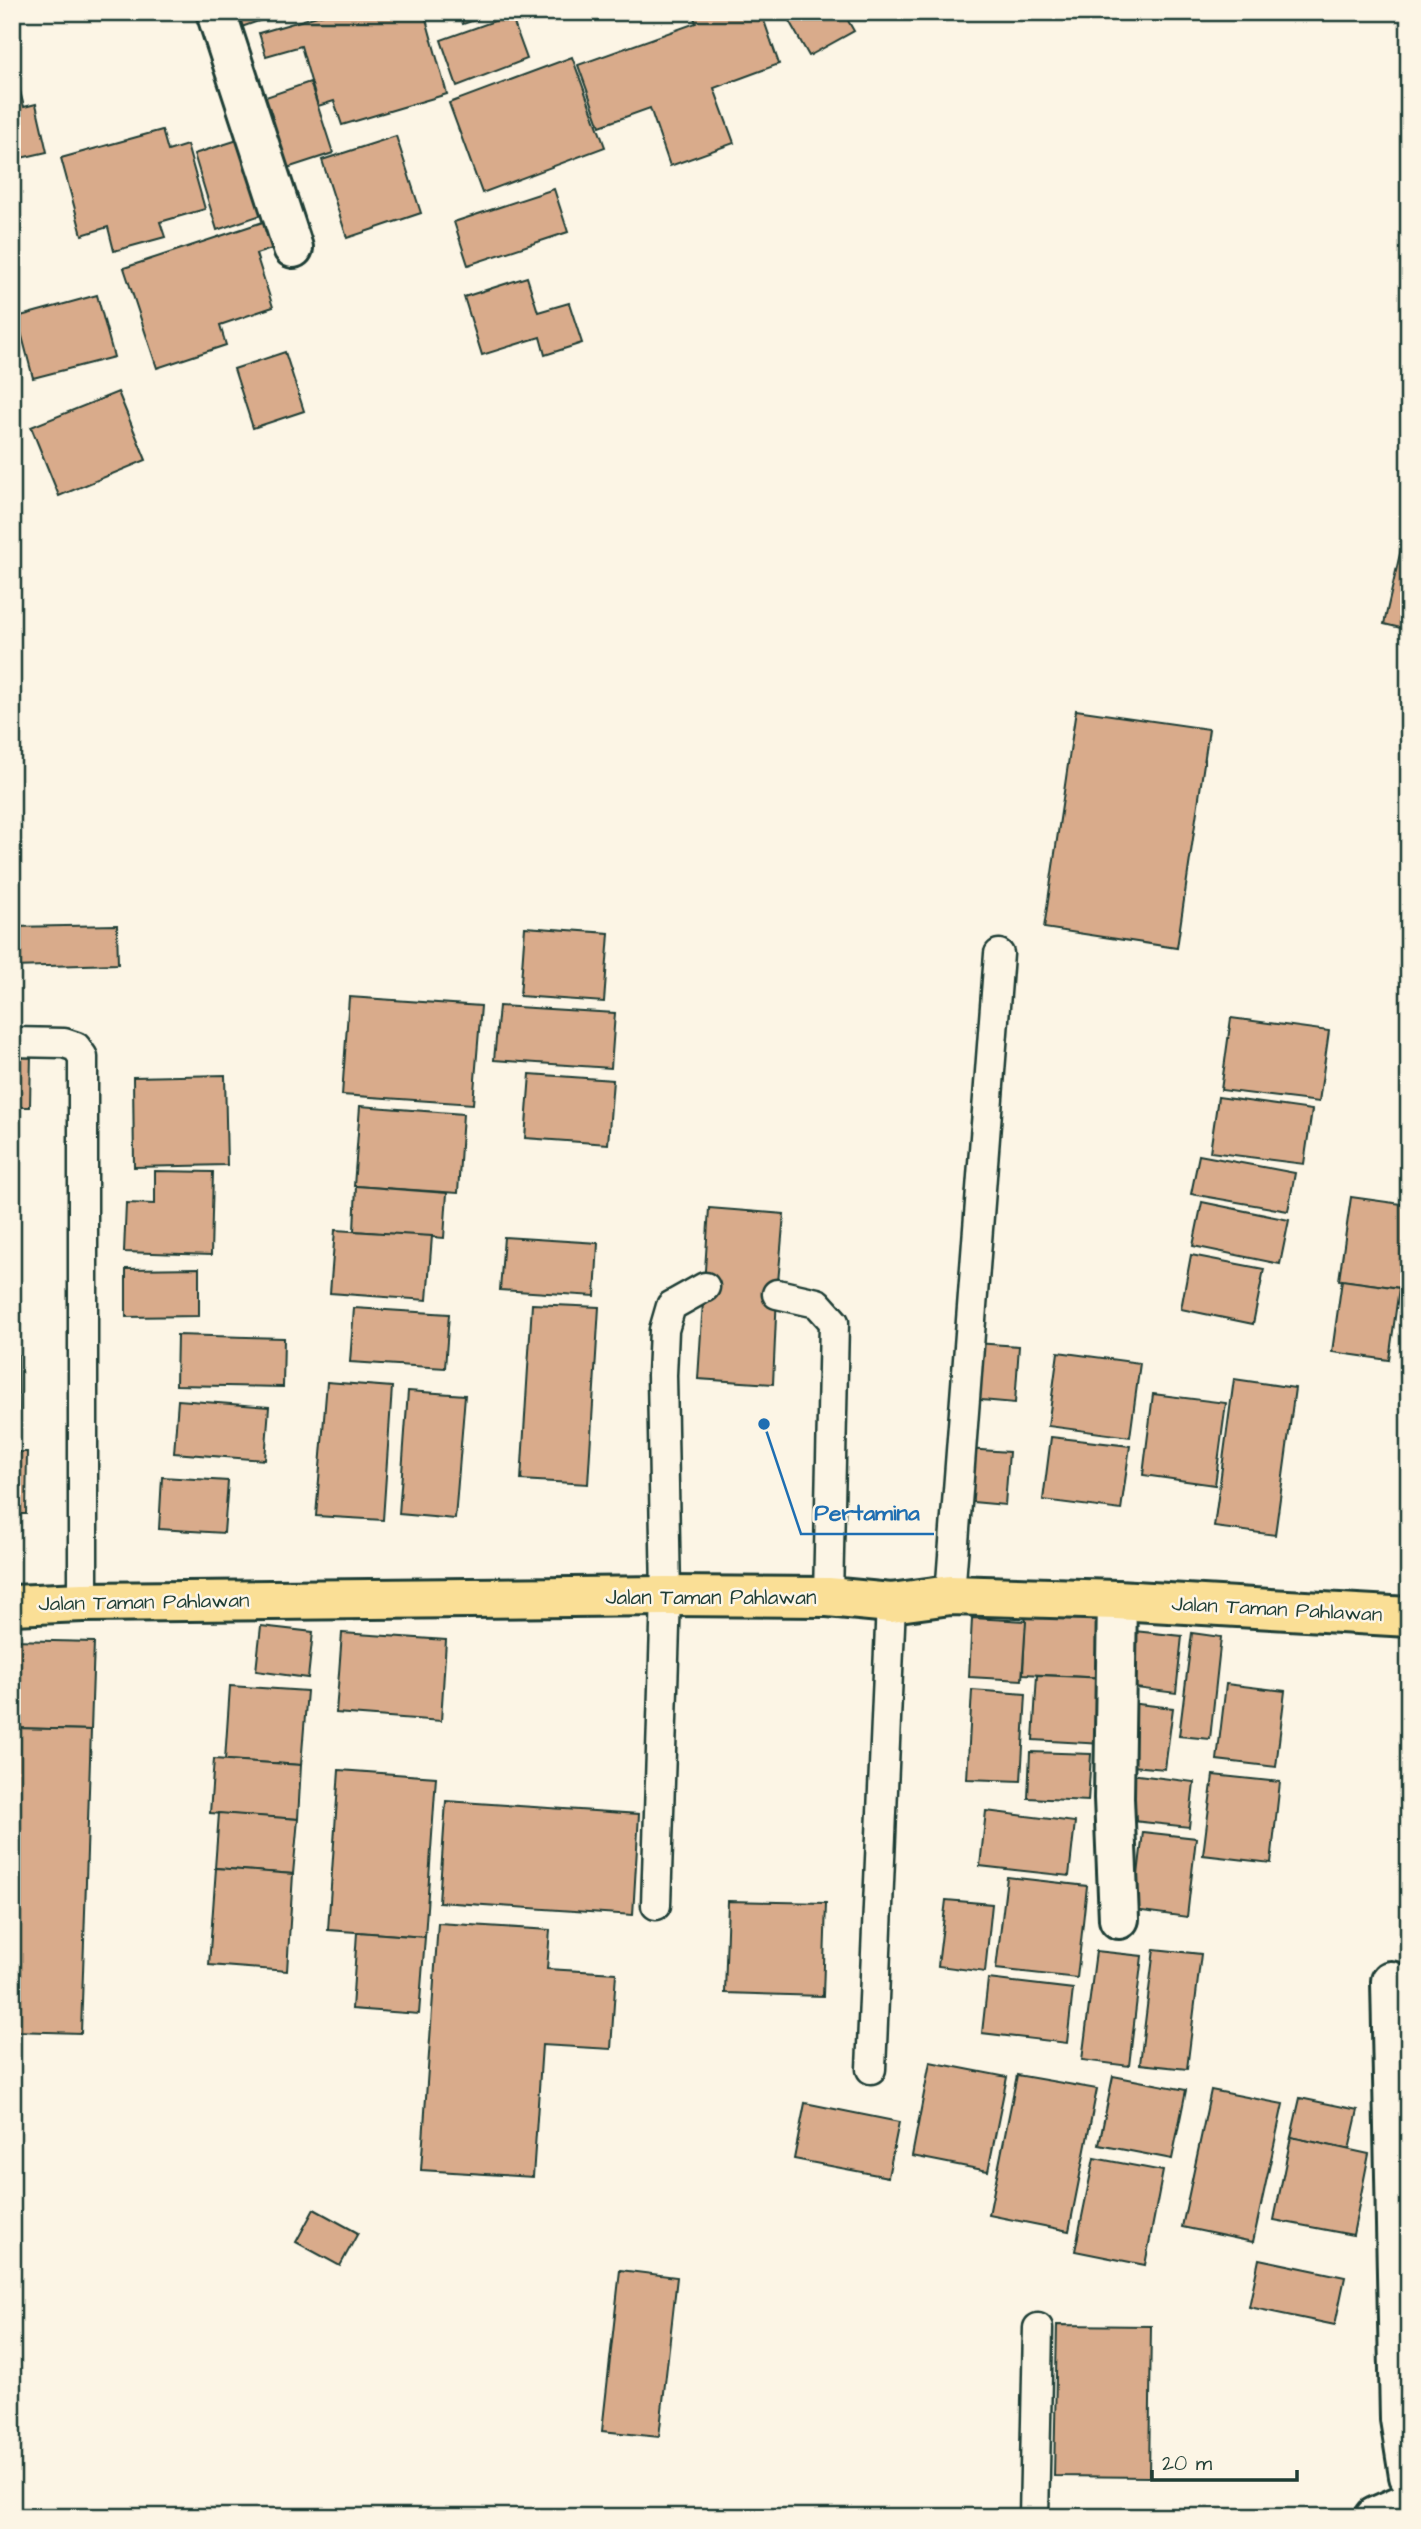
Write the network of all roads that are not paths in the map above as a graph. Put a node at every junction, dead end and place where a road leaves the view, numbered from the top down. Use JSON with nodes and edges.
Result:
{"nodes":[{"id":1,"x":216,"y":12,"type":"edge"},
{"id":2,"x":293,"y":248,"type":"dead end"},
{"id":3,"x":999,"y":954,"type":"dead end"},
{"id":4,"x":12,"y":1042,"type":"edge"},
{"id":5,"x":705,"y":1287,"type":"dead end"},
{"id":6,"x":777,"y":1294,"type":"dead end"},
{"id":7,"x":950,"y":1595,"type":"junction"},
{"id":8,"x":666,"y":1596,"type":"junction"},
{"id":9,"x":828,"y":1597,"type":"junction"},
{"id":10,"x":1117,"y":1600,"type":"junction"},
{"id":11,"x":83,"y":1602,"type":"junction"},
{"id":12,"x":891,"y":1603,"type":"junction"},
{"id":13,"x":12,"y":1605,"type":"edge"},
{"id":14,"x":1409,"y":1617,"type":"edge"},
{"id":15,"x":656,"y":1905,"type":"dead end"},
{"id":16,"x":1119,"y":1919,"type":"dead end"},
{"id":17,"x":1391,"y":1981,"type":"dead end"},
{"id":18,"x":871,"y":2069,"type":"dead end"},
{"id":19,"x":1038,"y":2328,"type":"dead end"},
{"id":20,"x":1409,"y":2476,"type":"edge"},
{"id":21,"x":1409,"y":2502,"type":"edge"},
{"id":22,"x":1034,"y":2517,"type":"edge"},
{"id":23,"x":1375,"y":2517,"type":"edge"}],
"edges":[{"from":1,"to":2,"type":"street"},
{"from":3,"to":7,"type":"lane"},
{"from":4,"to":11,"type":"lane"},
{"from":5,"to":8,"type":"lane"},
{"from":6,"to":9,"type":"lane"},
{"from":7,"to":10,"type":"main road","name":"Jalan Taman Pahlawan"},
{"from":7,"to":12,"type":"main road","name":"Jalan Taman Pahlawan"},
{"from":8,"to":9,"type":"main road","name":"Jalan Taman Pahlawan"},
{"from":8,"to":11,"type":"main road","name":"Jalan Taman Pahlawan"},
{"from":8,"to":15,"type":"lane"},
{"from":9,"to":12,"type":"main road","name":"Jalan Taman Pahlawan"},
{"from":10,"to":14,"type":"main road","name":"Jalan Taman Pahlawan"},
{"from":10,"to":16,"type":"street"},
{"from":11,"to":13,"type":"main road","name":"Jalan Taman Pahlawan"},
{"from":12,"to":18,"type":"lane"},
{"from":17,"to":20,"type":"street"},
{"from":19,"to":22,"type":"lane"},
{"from":21,"to":23,"type":"street"}]}
